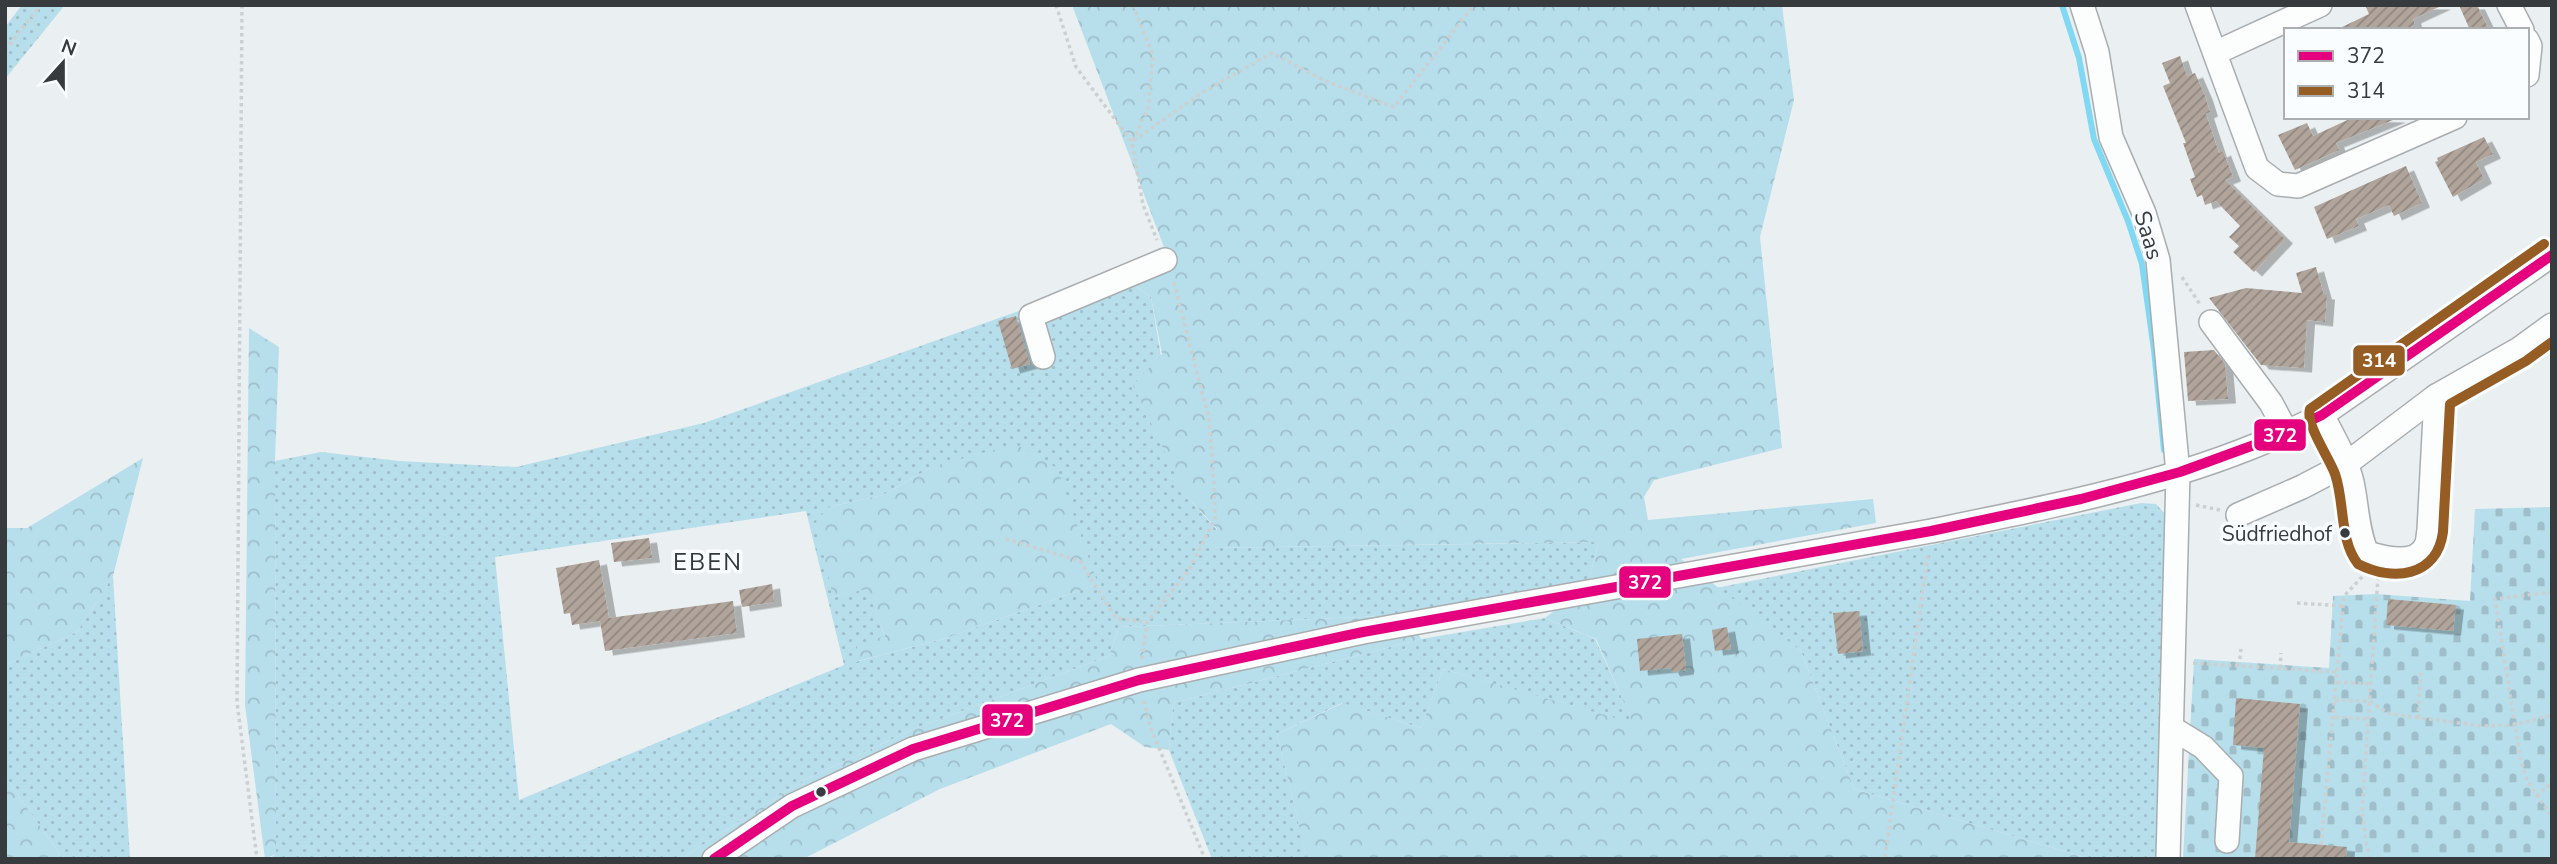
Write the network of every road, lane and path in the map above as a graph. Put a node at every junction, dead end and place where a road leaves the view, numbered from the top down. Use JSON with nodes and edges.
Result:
{"nodes":[{"id":1,"x":41,"y":5,"type":"edge"},
{"id":2,"x":242,"y":5,"type":"edge"},
{"id":3,"x":1056,"y":5,"type":"edge"},
{"id":4,"x":1133,"y":5,"type":"edge"},
{"id":5,"x":1474,"y":5,"type":"edge"},
{"id":6,"x":2082,"y":5,"type":"edge"},
{"id":7,"x":2197,"y":5,"type":"edge"},
{"id":8,"x":2320,"y":5,"type":"edge"},
{"id":9,"x":5,"y":50,"type":"edge"},
{"id":10,"x":2215,"y":53,"type":"junction"},
{"id":11,"x":2450,"y":119,"type":"edge"},
{"id":12,"x":1132,"y":142,"type":"junction"},
{"id":13,"x":2552,"y":255,"type":"edge"},
{"id":14,"x":1165,"y":260,"type":"junction"},
{"id":15,"x":2158,"y":260,"type":"junction"},
{"id":16,"x":2211,"y":321,"type":"joint"},
{"id":17,"x":2552,"y":326,"type":"edge"},
{"id":18,"x":1043,"y":357,"type":"dead end"},
{"id":19,"x":2436,"y":396,"type":"junction"},
{"id":20,"x":2322,"y":415,"type":"junction"},
{"id":21,"x":2287,"y":433,"type":"junction"},
{"id":22,"x":2346,"y":464,"type":"junction"},
{"id":23,"x":2178,"y":473,"type":"junction"},
{"id":24,"x":2177,"y":501,"type":"junction"},
{"id":25,"x":2238,"y":515,"type":"joint"},
{"id":26,"x":1931,"y":531,"type":"junction"},
{"id":27,"x":1006,"y":539,"type":"dead end"},
{"id":28,"x":2381,"y":558,"type":"junction"},
{"id":29,"x":2552,"y":592,"type":"edge"},
{"id":30,"x":2376,"y":594,"type":"dead end"},
{"id":31,"x":2297,"y":603,"type":"dead end"},
{"id":32,"x":2344,"y":606,"type":"junction"},
{"id":33,"x":1147,"y":622,"type":"junction"},
{"id":34,"x":2241,"y":649,"type":"dead end"},
{"id":35,"x":2281,"y":653,"type":"dead end"},
{"id":36,"x":2174,"y":661,"type":"junction"},
{"id":37,"x":2239,"y":666,"type":"junction"},
{"id":38,"x":2280,"y":668,"type":"junction"},
{"id":39,"x":2421,"y":669,"type":"dead end"},
{"id":40,"x":2337,"y":672,"type":"junction"},
{"id":41,"x":1139,"y":680,"type":"junction"},
{"id":42,"x":2336,"y":682,"type":"junction"},
{"id":43,"x":2370,"y":684,"type":"junction"},
{"id":44,"x":2335,"y":699,"type":"junction"},
{"id":45,"x":2369,"y":701,"type":"junction"},
{"id":46,"x":2552,"y":715,"type":"edge"},
{"id":47,"x":2334,"y":717,"type":"junction"},
{"id":48,"x":2418,"y":718,"type":"junction"},
{"id":49,"x":2368,"y":719,"type":"junction"},
{"id":50,"x":2514,"y":725,"type":"junction"},
{"id":51,"x":2172,"y":728,"type":"junction"},
{"id":52,"x":2552,"y":783,"type":"edge"},
{"id":53,"x":2536,"y":796,"type":"junction"},
{"id":54,"x":2552,"y":817,"type":"edge"},
{"id":55,"x":2227,"y":841,"type":"dead end"},
{"id":56,"x":2321,"y":845,"type":"dead end"},
{"id":57,"x":1885,"y":857,"type":"dead end"},
{"id":58,"x":257,"y":859,"type":"edge"},
{"id":59,"x":714,"y":859,"type":"edge"},
{"id":60,"x":1205,"y":859,"type":"edge"},
{"id":61,"x":2168,"y":859,"type":"edge"},
{"id":62,"x":2369,"y":859,"type":"edge"}],
"edges":[{"from":1,"to":9,"type":"path"},
{"from":2,"to":58,"type":"path"},
{"from":3,"to":12,"type":"path"},
{"from":4,"to":12,"type":"path"},
{"from":5,"to":12,"type":"path"},
{"from":6,"to":15,"type":"street","name":"Saas"},
{"from":7,"to":10,"type":"street"},
{"from":8,"to":10,"type":"street"},
{"from":10,"to":11,"type":"street"},
{"from":12,"to":14,"type":"path"},
{"from":13,"to":20,"type":"street"},
{"from":14,"to":18,"type":"street"},
{"from":14,"to":33,"type":"path"},
{"from":15,"to":16,"type":"path"},
{"from":15,"to":23,"type":"street","name":"Saas"},
{"from":16,"to":21,"type":"street"},
{"from":17,"to":19,"type":"street"},
{"from":19,"to":22,"type":"street"},
{"from":19,"to":28,"type":"street"},
{"from":20,"to":21,"type":"street"},
{"from":20,"to":22,"type":"street"},
{"from":21,"to":23,"type":"street"},
{"from":22,"to":25,"type":"street"},
{"from":22,"to":28,"type":"street"},
{"from":23,"to":24,"type":"street","name":"Saas"},
{"from":23,"to":26,"type":"street"},
{"from":24,"to":25,"type":"path"},
{"from":24,"to":36,"type":"street","name":"Saas"},
{"from":26,"to":41,"type":"street"},
{"from":26,"to":57,"type":"path"},
{"from":27,"to":33,"type":"path"},
{"from":28,"to":32,"type":"path"},
{"from":29,"to":50,"type":"path"},
{"from":30,"to":43,"type":"path"},
{"from":31,"to":32,"type":"path"},
{"from":32,"to":40,"type":"path"},
{"from":33,"to":41,"type":"path"},
{"from":34,"to":37,"type":"path"},
{"from":35,"to":38,"type":"path"},
{"from":36,"to":37,"type":"path"},
{"from":36,"to":51,"type":"street","name":"Saas"},
{"from":37,"to":38,"type":"path"},
{"from":38,"to":40,"type":"path"},
{"from":39,"to":48,"type":"path"},
{"from":40,"to":42,"type":"path"},
{"from":41,"to":59,"type":"street"},
{"from":41,"to":60,"type":"path"},
{"from":42,"to":43,"type":"path"},
{"from":42,"to":44,"type":"path"},
{"from":43,"to":45,"type":"path"},
{"from":44,"to":45,"type":"path"},
{"from":44,"to":47,"type":"path"},
{"from":45,"to":48,"type":"path"},
{"from":45,"to":49,"type":"path"},
{"from":46,"to":50,"type":"path"},
{"from":47,"to":49,"type":"path"},
{"from":47,"to":56,"type":"path"},
{"from":48,"to":50,"type":"path"},
{"from":49,"to":62,"type":"path"},
{"from":50,"to":53,"type":"path"},
{"from":51,"to":55,"type":"street"},
{"from":51,"to":61,"type":"street","name":"Saas"},
{"from":52,"to":53,"type":"path"},
{"from":53,"to":54,"type":"path"}]}
